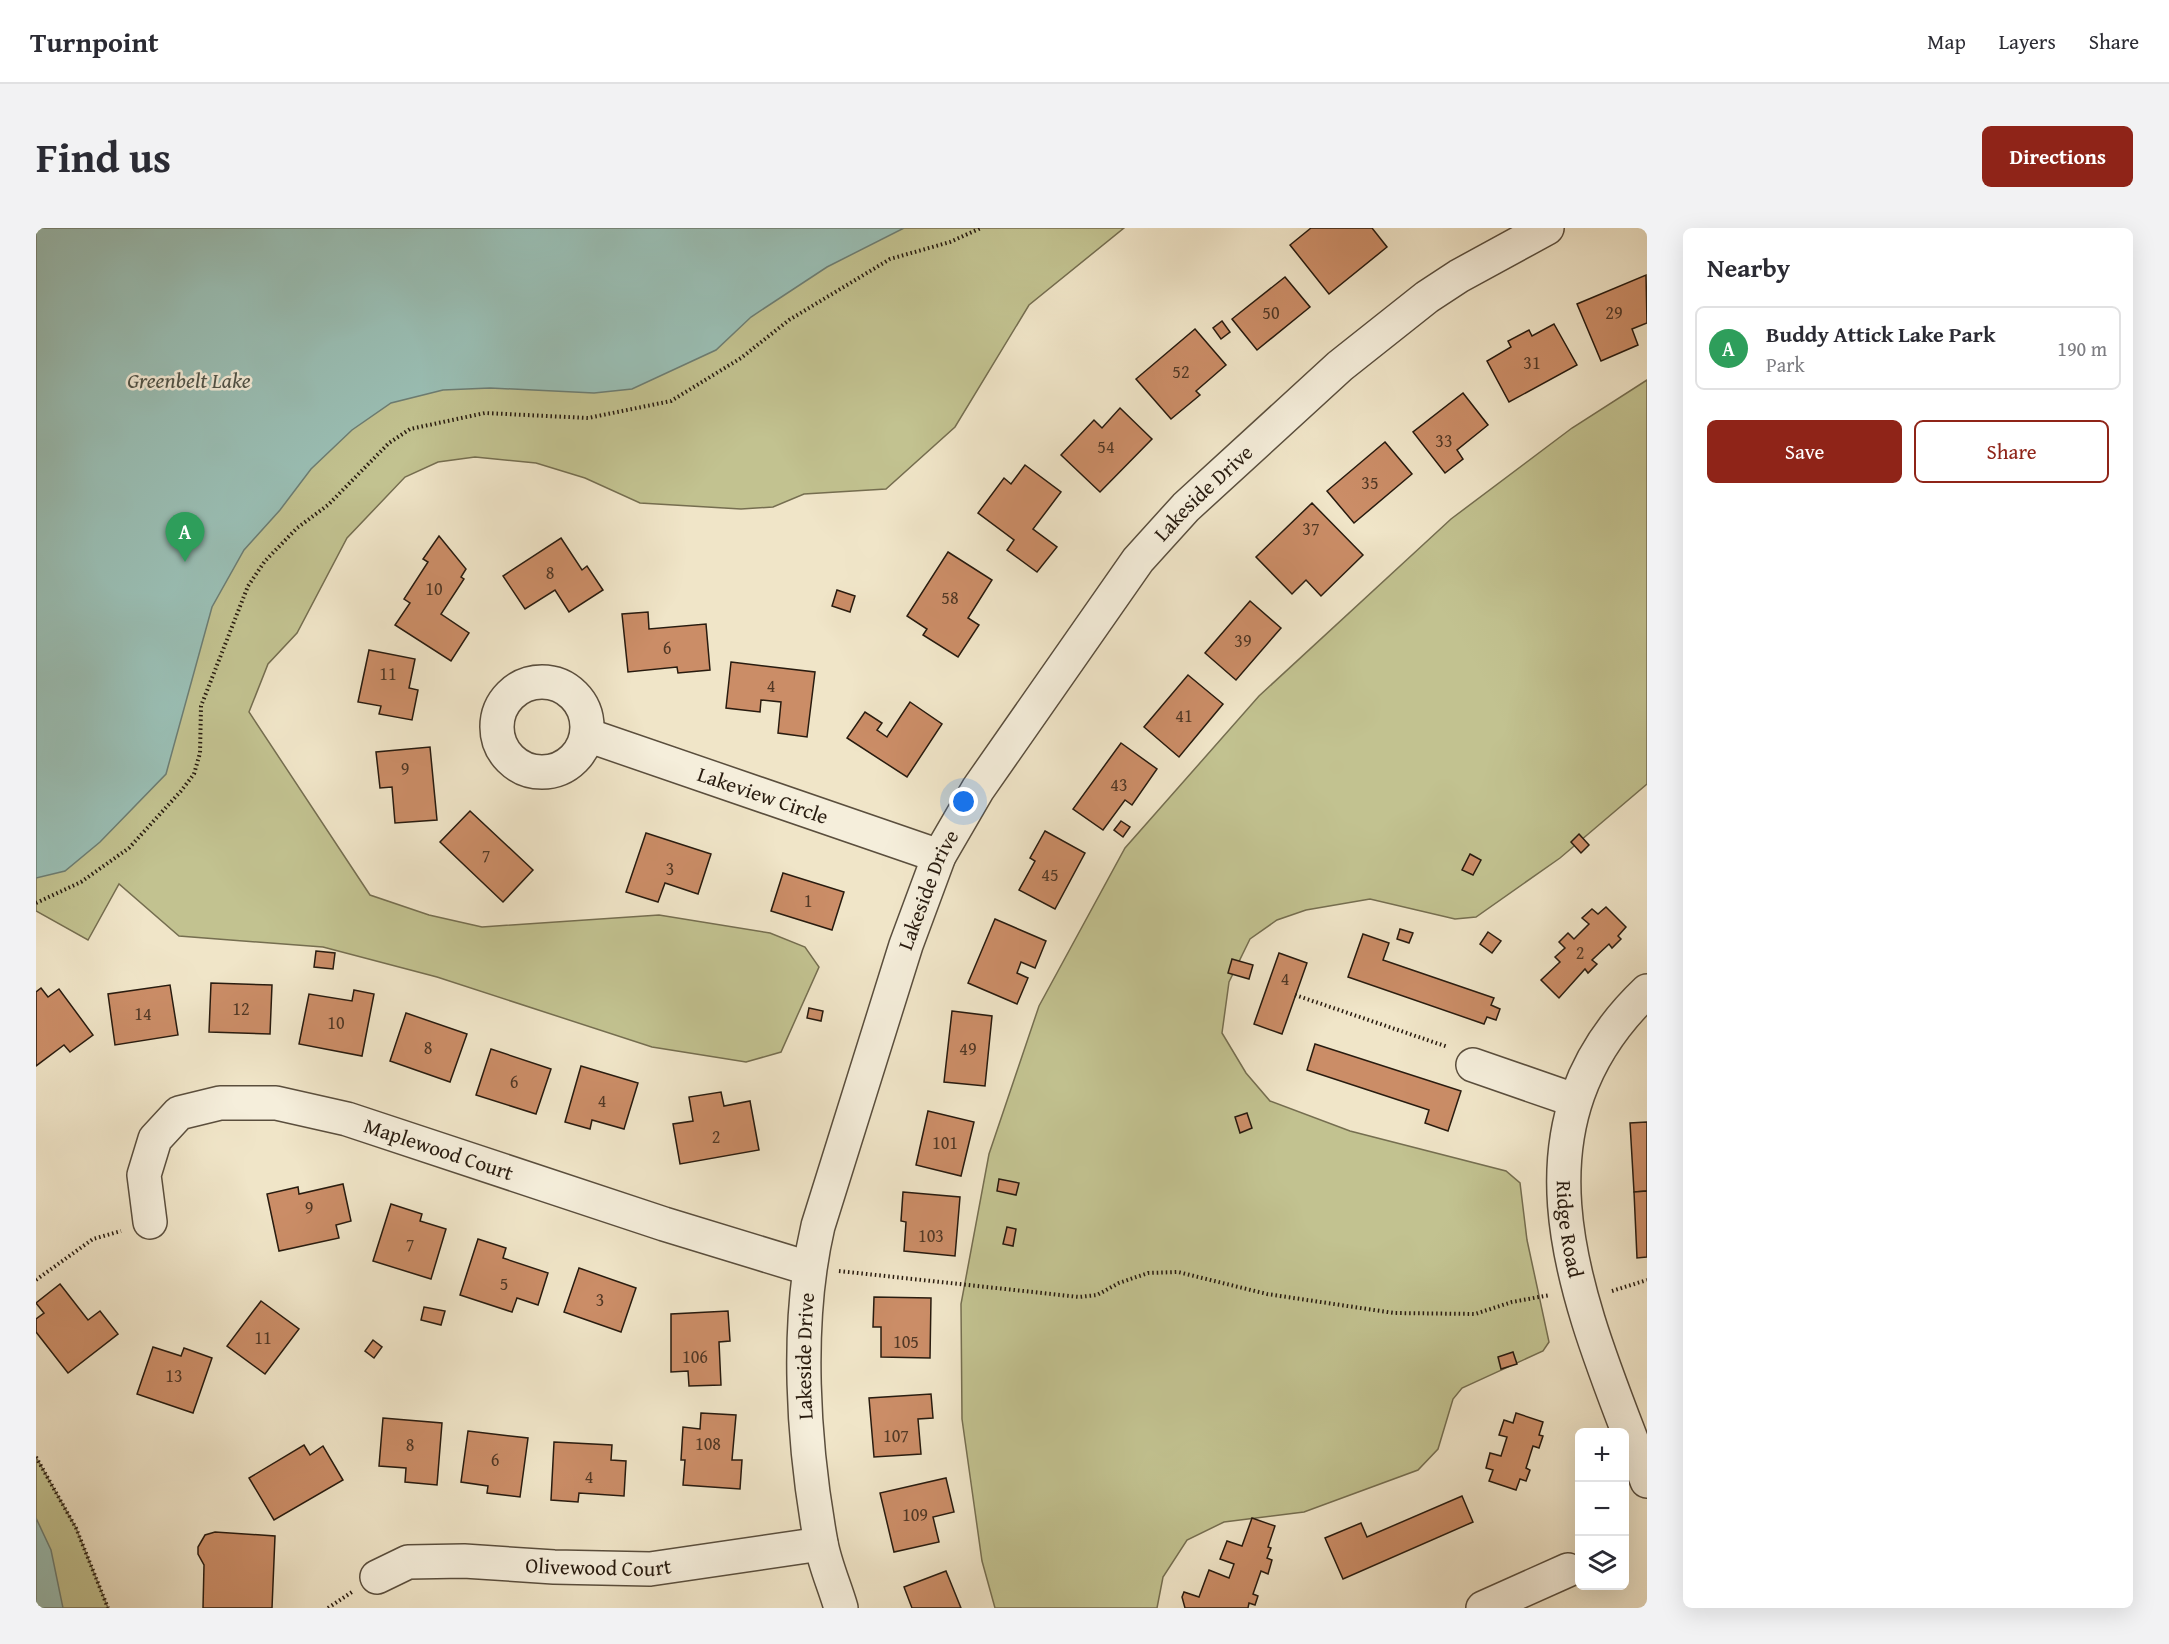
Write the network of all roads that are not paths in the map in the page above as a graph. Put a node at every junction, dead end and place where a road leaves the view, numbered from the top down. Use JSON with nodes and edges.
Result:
{"nodes":[{"id":1,"x":1547,"y":228,"type":"edge"},
{"id":2,"x":587,"y":735,"type":"dead end"},
{"id":3,"x":939,"y":856,"type":"junction"},
{"id":4,"x":1647,"y":991,"type":"edge"},
{"id":5,"x":1473,"y":1065,"type":"road end"},
{"id":6,"x":1575,"y":1100,"type":"junction"},
{"id":7,"x":150,"y":1222,"type":"road end"},
{"id":8,"x":808,"y":1274,"type":"junction"},
{"id":9,"x":1643,"y":1459,"type":"edge"},
{"id":10,"x":821,"y":1544,"type":"junction"},
{"id":11,"x":1568,"y":1570,"type":"dead end"},
{"id":12,"x":377,"y":1577,"type":"dead end"},
{"id":13,"x":841,"y":1608,"type":"edge"},
{"id":14,"x":1483,"y":1608,"type":"edge"}],
"edges":[{"from":1,"to":3,"type":"street","name":"Lakeside Drive"},
{"from":2,"to":3,"type":"street","name":"Lakeview Circle"},
{"from":3,"to":8,"type":"street","name":"Lakeside Drive"},
{"from":4,"to":6,"type":"street","name":"Ridge Road"},
{"from":5,"to":6,"type":"street"},
{"from":6,"to":9,"type":"street","name":"Ridge Road"},
{"from":7,"to":8,"type":"street","name":"Maplewood Court"},
{"from":8,"to":10,"type":"street","name":"Lakeside Drive"},
{"from":10,"to":12,"type":"street","name":"Olivewood Court"},
{"from":10,"to":13,"type":"street","name":"Lakeside Drive"},
{"from":11,"to":14,"type":"street"}]}
